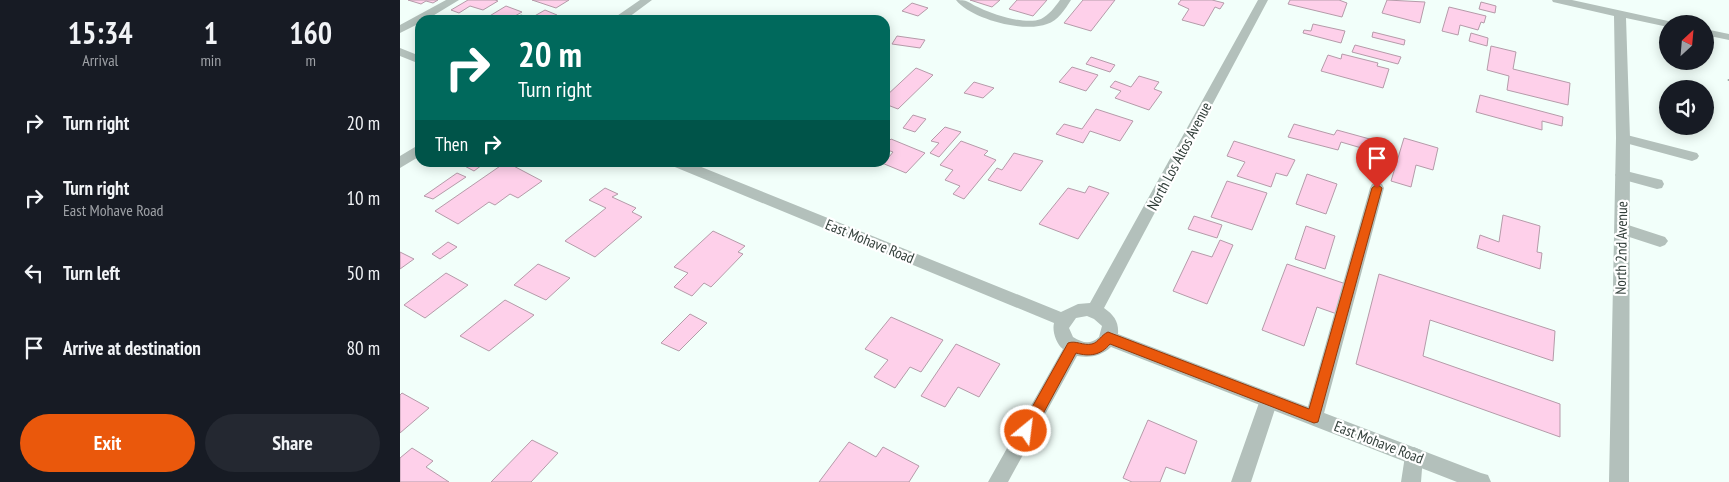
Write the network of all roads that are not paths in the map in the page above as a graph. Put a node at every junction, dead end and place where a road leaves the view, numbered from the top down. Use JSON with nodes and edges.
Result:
{"nodes":[{"id":1,"x":454,"y":0,"type":"edge"},
{"id":2,"x":647,"y":0,"type":"edge"},
{"id":3,"x":961,"y":0,"type":"edge"},
{"id":4,"x":1066,"y":0,"type":"edge"},
{"id":5,"x":1263,"y":0,"type":"edge"},
{"id":6,"x":1557,"y":0,"type":"edge"},
{"id":7,"x":1620,"y":14,"type":"junction"},
{"id":8,"x":427,"y":15,"type":"edge"},
{"id":9,"x":624,"y":15,"type":"edge"},
{"id":10,"x":415,"y":22,"type":"edge"},
{"id":11,"x":1659,"y":22,"type":"edge"},
{"id":12,"x":400,"y":30,"type":"edge"},
{"id":13,"x":1714,"y":34,"type":"edge"},
{"id":14,"x":1729,"y":37,"type":"edge"},
{"id":15,"x":400,"y":52,"type":"edge"},
{"id":16,"x":415,"y":58,"type":"edge"},
{"id":17,"x":1623,"y":138,"type":"junction"},
{"id":18,"x":415,"y":152,"type":"edge"},
{"id":19,"x":1692,"y":156,"type":"dead end"},
{"id":20,"x":400,"y":163,"type":"edge"},
{"id":21,"x":687,"y":167,"type":"edge"},
{"id":22,"x":1622,"y":175,"type":"junction"},
{"id":23,"x":1657,"y":184,"type":"dead end"},
{"id":24,"x":1377,"y":188,"type":"dead end"},
{"id":25,"x":1622,"y":229,"type":"junction"},
{"id":26,"x":1660,"y":241,"type":"dead end"},
{"id":27,"x":1094,"y":312,"type":"junction"},
{"id":28,"x":1064,"y":320,"type":"junction"},
{"id":29,"x":1108,"y":338,"type":"junction"},
{"id":30,"x":1072,"y":347,"type":"junction"},
{"id":31,"x":1269,"y":400,"type":"junction"},
{"id":32,"x":1314,"y":417,"type":"junction"},
{"id":33,"x":1414,"y":456,"type":"junction"},
{"id":34,"x":998,"y":482,"type":"edge"},
{"id":35,"x":1241,"y":482,"type":"edge"},
{"id":36,"x":1411,"y":482,"type":"edge"},
{"id":37,"x":1481,"y":482,"type":"edge"},
{"id":38,"x":1619,"y":482,"type":"edge"}],
"edges":[{"from":1,"to":8,"type":"street"},
{"from":2,"to":9,"type":"street"},
{"from":3,"to":4,"type":"street"},
{"from":5,"to":27,"type":"street","name":"North Los Altos Avenue"},
{"from":6,"to":7,"type":"street"},
{"from":7,"to":11,"type":"street"},
{"from":7,"to":17,"type":"street","name":"North 2nd Avenue"},
{"from":10,"to":12,"type":"street"},
{"from":13,"to":14,"type":"street"},
{"from":15,"to":16,"type":"street"},
{"from":17,"to":19,"type":"street"},
{"from":17,"to":22,"type":"street","name":"North 2nd Avenue"},
{"from":18,"to":20,"type":"street"},
{"from":21,"to":28,"type":"street","name":"East Mohave Road"},
{"from":22,"to":23,"type":"street"},
{"from":22,"to":25,"type":"street","name":"North 2nd Avenue"},
{"from":24,"to":32,"type":"street"},
{"from":25,"to":26,"type":"street"},
{"from":25,"to":38,"type":"street","name":"North 2nd Avenue"},
{"from":27,"to":28,"type":"street"},
{"from":27,"to":29,"type":"street"},
{"from":28,"to":30,"type":"street"},
{"from":29,"to":30,"type":"street"},
{"from":29,"to":31,"type":"street","name":"East Mohave Road"},
{"from":30,"to":34,"type":"street"},
{"from":31,"to":32,"type":"street","name":"East Mohave Road"},
{"from":31,"to":35,"type":"street"},
{"from":32,"to":33,"type":"street","name":"East Mohave Road"},
{"from":33,"to":36,"type":"street"},
{"from":33,"to":37,"type":"street","name":"East Mohave Road"}]}
